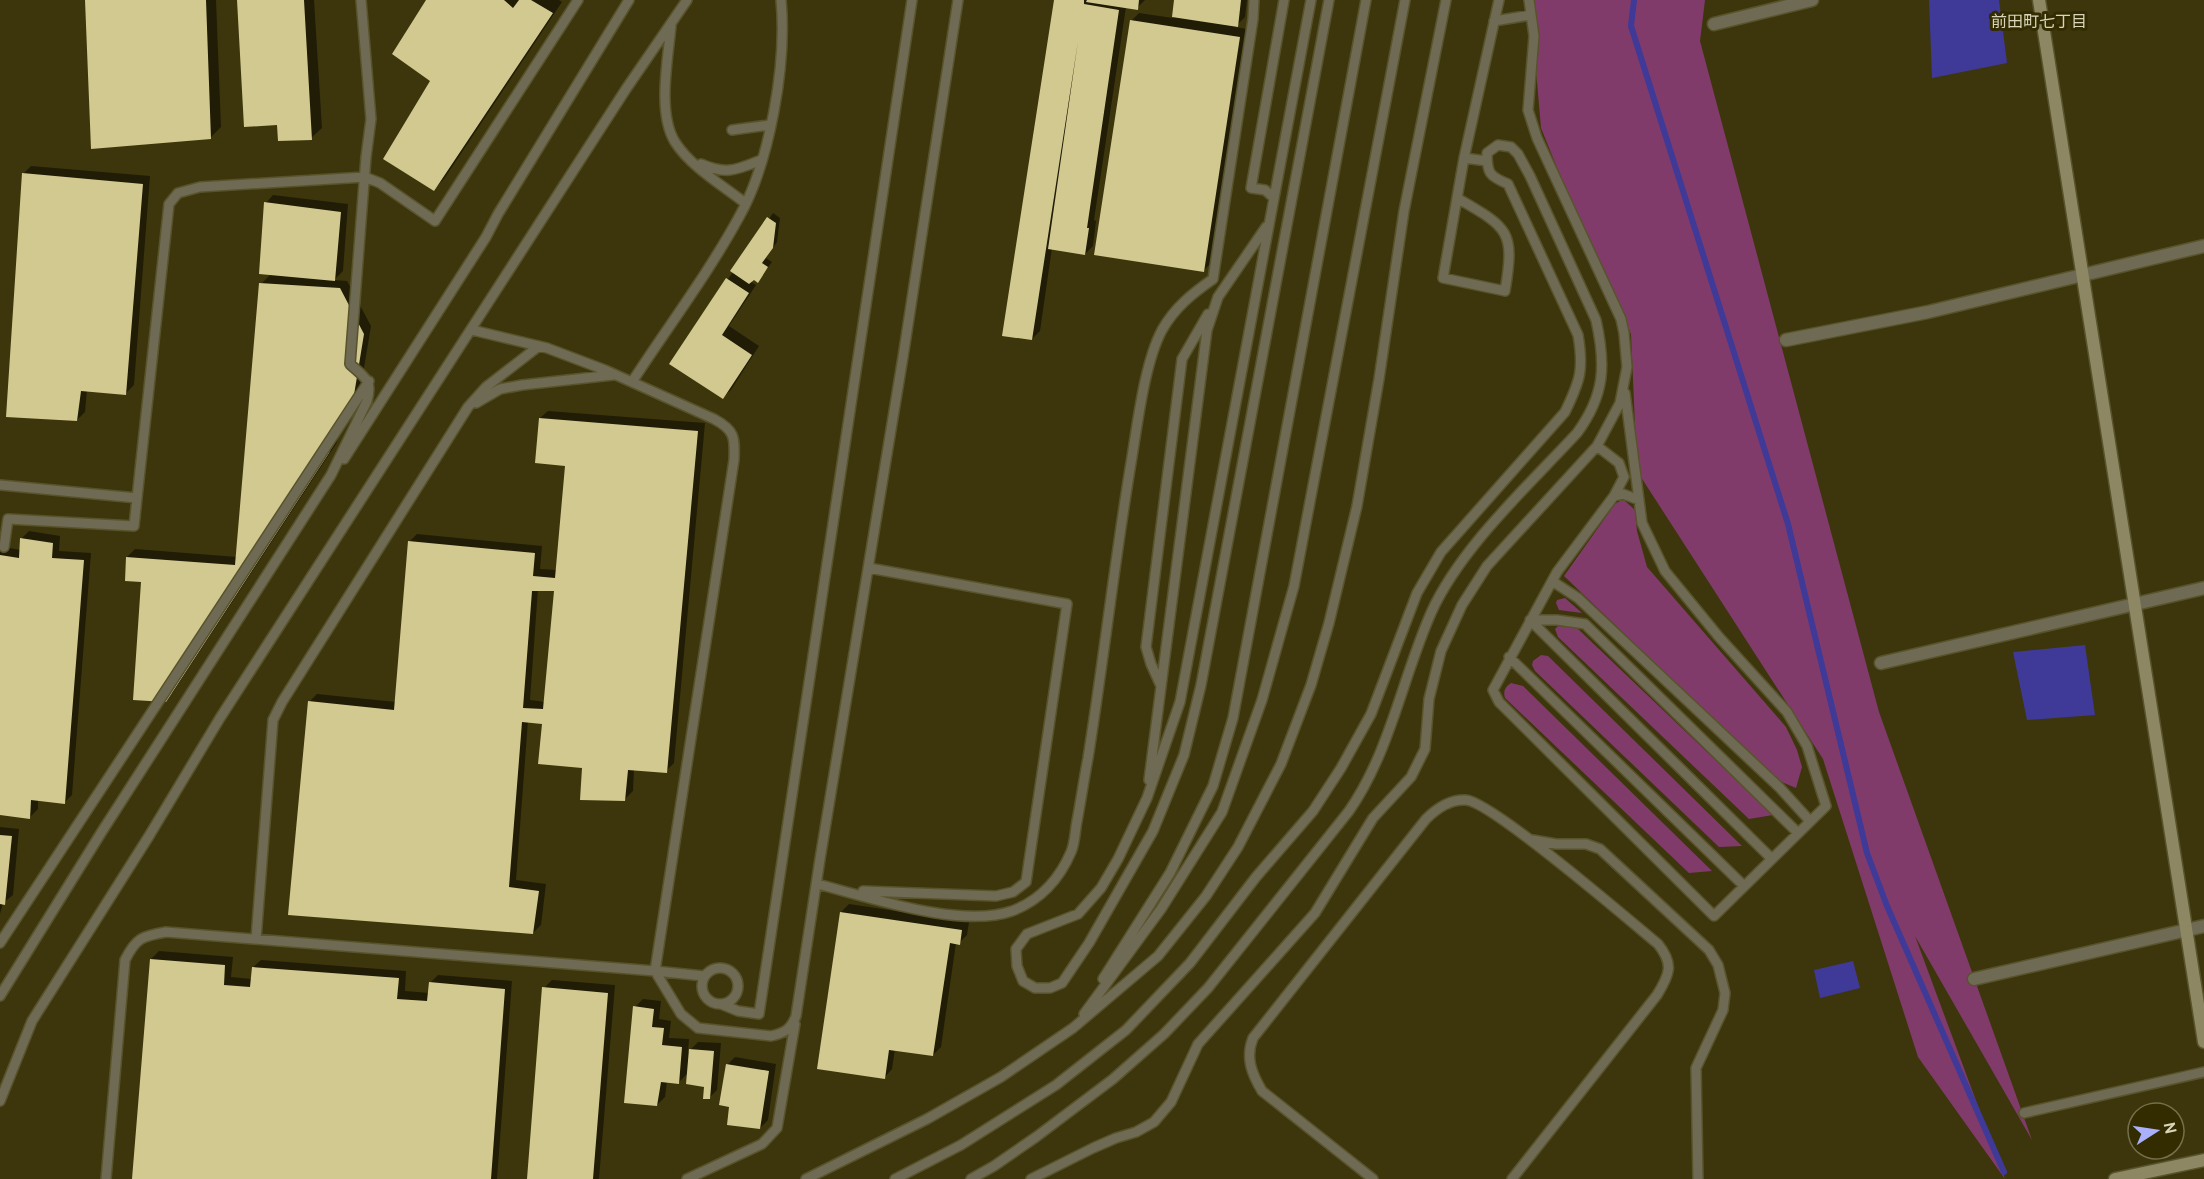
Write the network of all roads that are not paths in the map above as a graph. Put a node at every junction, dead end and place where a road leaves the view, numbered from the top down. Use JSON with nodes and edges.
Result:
{"nodes":[{"id":1,"x":361,"y":0,"type":"edge"},
{"id":2,"x":578,"y":0,"type":"edge"},
{"id":3,"x":629,"y":0,"type":"edge"},
{"id":4,"x":687,"y":0,"type":"edge"},
{"id":5,"x":781,"y":0,"type":"edge"},
{"id":6,"x":912,"y":0,"type":"edge"},
{"id":7,"x":958,"y":0,"type":"edge"},
{"id":8,"x":1254,"y":0,"type":"edge"},
{"id":9,"x":1284,"y":0,"type":"edge"},
{"id":10,"x":1311,"y":0,"type":"edge"},
{"id":11,"x":1329,"y":0,"type":"edge"},
{"id":12,"x":1366,"y":0,"type":"edge"},
{"id":13,"x":1405,"y":0,"type":"edge"},
{"id":14,"x":1446,"y":0,"type":"edge"},
{"id":15,"x":1499,"y":0,"type":"edge"},
{"id":16,"x":1529,"y":0,"type":"edge"},
{"id":17,"x":1812,"y":0,"type":"edge"},
{"id":18,"x":2039,"y":0,"type":"edge"},
{"id":19,"x":1531,"y":15,"type":"junction"},
{"id":20,"x":1494,"y":21,"type":"junction"},
{"id":21,"x":672,"y":24,"type":"junction"},
{"id":22,"x":1714,"y":24,"type":"dead end"},
{"id":23,"x":770,"y":126,"type":"junction"},
{"id":24,"x":732,"y":129,"type":"dead end"},
{"id":25,"x":688,"y":158,"type":"junction"},
{"id":26,"x":1464,"y":158,"type":"junction"},
{"id":27,"x":761,"y":160,"type":"junction"},
{"id":28,"x":1487,"y":161,"type":"junction"},
{"id":29,"x":365,"y":177,"type":"junction"},
{"id":30,"x":1274,"y":198,"type":"junction"},
{"id":31,"x":1457,"y":198,"type":"junction"},
{"id":32,"x":746,"y":203,"type":"junction"},
{"id":33,"x":1269,"y":222,"type":"junction"},
{"id":34,"x":2204,"y":246,"type":"edge"},
{"id":35,"x":2083,"y":275,"type":"junction"},
{"id":36,"x":1218,"y":297,"type":"junction"},
{"id":37,"x":472,"y":330,"type":"junction"},
{"id":38,"x":1786,"y":340,"type":"dead end"},
{"id":39,"x":539,"y":346,"type":"junction"},
{"id":40,"x":615,"y":375,"type":"junction"},
{"id":41,"x":369,"y":381,"type":"junction"},
{"id":42,"x":632,"y":382,"type":"junction"},
{"id":43,"x":1624,"y":388,"type":"junction"},
{"id":44,"x":468,"y":407,"type":"junction"},
{"id":45,"x":1597,"y":446,"type":"junction"},
{"id":46,"x":331,"y":475,"type":"junction"},
{"id":47,"x":0,"y":485,"type":"edge"},
{"id":48,"x":1614,"y":496,"type":"junction"},
{"id":49,"x":137,"y":498,"type":"junction"},
{"id":50,"x":1639,"y":500,"type":"junction"},
{"id":51,"x":4,"y":548,"type":"dead end"},
{"id":52,"x":869,"y":568,"type":"junction"},
{"id":53,"x":1552,"y":581,"type":"junction"},
{"id":54,"x":2204,"y":588,"type":"edge"},
{"id":55,"x":2135,"y":605,"type":"junction"},
{"id":56,"x":1530,"y":620,"type":"junction"},
{"id":57,"x":1509,"y":657,"type":"junction"},
{"id":58,"x":1881,"y":663,"type":"dead end"},
{"id":59,"x":1161,"y":686,"type":"junction"},
{"id":60,"x":1147,"y":798,"type":"junction"},
{"id":61,"x":1810,"y":821,"type":"junction"},
{"id":62,"x":1798,"y":833,"type":"junction"},
{"id":63,"x":1525,"y":837,"type":"junction"},
{"id":64,"x":1772,"y":859,"type":"junction"},
{"id":65,"x":816,"y":884,"type":"junction"},
{"id":66,"x":1744,"y":886,"type":"junction"},
{"id":67,"x":844,"y":891,"type":"junction"},
{"id":68,"x":2204,"y":926,"type":"edge"},
{"id":69,"x":2186,"y":930,"type":"junction"},
{"id":70,"x":256,"y":939,"type":"junction"},
{"id":71,"x":0,"y":944,"type":"edge"},
{"id":72,"x":655,"y":971,"type":"junction"},
{"id":73,"x":704,"y":976,"type":"junction"},
{"id":74,"x":1974,"y":979,"type":"dead end"},
{"id":75,"x":0,"y":996,"type":"edge"},
{"id":76,"x":721,"y":1004,"type":"junction"},
{"id":77,"x":796,"y":1016,"type":"junction"},
{"id":78,"x":1073,"y":1028,"type":"junction"},
{"id":79,"x":2204,"y":1042,"type":"edge"},
{"id":80,"x":2204,"y":1072,"type":"edge"},
{"id":81,"x":0,"y":1101,"type":"edge"},
{"id":82,"x":2024,"y":1113,"type":"dead end"},
{"id":83,"x":2204,"y":1160,"type":"edge"},
{"id":84,"x":2159,"y":1174,"type":"edge"},
{"id":85,"x":106,"y":1179,"type":"edge"},
{"id":86,"x":687,"y":1179,"type":"edge"},
{"id":87,"x":806,"y":1179,"type":"edge"},
{"id":88,"x":895,"y":1179,"type":"edge"},
{"id":89,"x":970,"y":1179,"type":"edge"},
{"id":90,"x":1031,"y":1179,"type":"edge"},
{"id":91,"x":1373,"y":1179,"type":"edge"},
{"id":92,"x":1512,"y":1179,"type":"edge"},
{"id":93,"x":1698,"y":1179,"type":"edge"},
{"id":94,"x":2115,"y":1179,"type":"edge"}],
"edges":[{"from":1,"to":29,"type":"lane"},
{"from":2,"to":29,"type":"lane"},
{"from":3,"to":46,"type":"lane"},
{"from":4,"to":21,"type":"lane"},
{"from":5,"to":23,"type":"lane"},
{"from":6,"to":76,"type":"lane"},
{"from":7,"to":52,"type":"lane"},
{"from":8,"to":67,"type":"lane"},
{"from":9,"to":30,"type":"lane"},
{"from":10,"to":30,"type":"lane"},
{"from":11,"to":60,"type":"lane"},
{"from":12,"to":78,"type":"lane"},
{"from":13,"to":78,"type":"lane"},
{"from":14,"to":78,"type":"lane"},
{"from":15,"to":20,"type":"lane"},
{"from":16,"to":19,"type":"lane"},
{"from":17,"to":22,"type":"street"},
{"from":18,"to":35,"type":"street"},
{"from":19,"to":20,"type":"lane"},
{"from":19,"to":43,"type":"lane"},
{"from":20,"to":26,"type":"lane"},
{"from":21,"to":25,"type":"lane"},
{"from":21,"to":37,"type":"lane"},
{"from":23,"to":24,"type":"lane"},
{"from":23,"to":27,"type":"lane"},
{"from":25,"to":27,"type":"lane"},
{"from":25,"to":32,"type":"lane"},
{"from":26,"to":28,"type":"lane"},
{"from":26,"to":31,"type":"lane"},
{"from":27,"to":32,"type":"lane"},
{"from":28,"to":88,"type":"lane"},
{"from":28,"to":89,"type":"lane"},
{"from":29,"to":41,"type":"lane"},
{"from":29,"to":49,"type":"lane"},
{"from":30,"to":33,"type":"lane"},
{"from":31,"to":31,"type":"lane"},
{"from":32,"to":42,"type":"lane"},
{"from":33,"to":36,"type":"lane"},
{"from":33,"to":60,"type":"lane"},
{"from":34,"to":35,"type":"street"},
{"from":35,"to":38,"type":"street"},
{"from":35,"to":55,"type":"street"},
{"from":36,"to":59,"type":"lane"},
{"from":36,"to":59,"type":"lane"},
{"from":37,"to":39,"type":"lane"},
{"from":37,"to":81,"type":"lane"},
{"from":39,"to":40,"type":"lane"},
{"from":39,"to":44,"type":"lane"},
{"from":40,"to":42,"type":"lane"},
{"from":40,"to":44,"type":"lane"},
{"from":41,"to":46,"type":"lane"},
{"from":41,"to":71,"type":"lane"},
{"from":42,"to":72,"type":"lane"},
{"from":43,"to":45,"type":"lane"},
{"from":43,"to":50,"type":"lane"},
{"from":44,"to":70,"type":"lane"},
{"from":45,"to":48,"type":"lane"},
{"from":45,"to":90,"type":"lane"},
{"from":46,"to":75,"type":"lane"},
{"from":47,"to":49,"type":"lane"},
{"from":48,"to":50,"type":"lane"},
{"from":48,"to":53,"type":"lane"},
{"from":49,"to":51,"type":"lane"},
{"from":50,"to":61,"type":"lane"},
{"from":52,"to":65,"type":"lane"},
{"from":52,"to":67,"type":"lane"},
{"from":53,"to":56,"type":"lane"},
{"from":53,"to":61,"type":"lane"},
{"from":54,"to":55,"type":"street"},
{"from":55,"to":58,"type":"street"},
{"from":55,"to":69,"type":"street"},
{"from":56,"to":57,"type":"lane"},
{"from":56,"to":62,"type":"lane"},
{"from":56,"to":64,"type":"lane"},
{"from":57,"to":66,"type":"lane"},
{"from":57,"to":66,"type":"lane"},
{"from":59,"to":60,"type":"lane"},
{"from":61,"to":62,"type":"lane"},
{"from":62,"to":64,"type":"lane"},
{"from":63,"to":91,"type":"lane"},
{"from":63,"to":92,"type":"lane"},
{"from":63,"to":93,"type":"lane"},
{"from":64,"to":66,"type":"lane"},
{"from":65,"to":67,"type":"lane"},
{"from":65,"to":77,"type":"lane"},
{"from":68,"to":69,"type":"street"},
{"from":69,"to":74,"type":"street"},
{"from":69,"to":79,"type":"street"},
{"from":70,"to":72,"type":"lane"},
{"from":70,"to":85,"type":"lane"},
{"from":72,"to":73,"type":"lane"},
{"from":72,"to":77,"type":"lane"},
{"from":73,"to":76,"type":"lane"},
{"from":73,"to":76,"type":"lane"},
{"from":77,"to":86,"type":"lane"},
{"from":78,"to":87,"type":"lane"},
{"from":80,"to":82,"type":"lane"},
{"from":83,"to":84,"type":"street"},
{"from":84,"to":94,"type":"street"}]}
